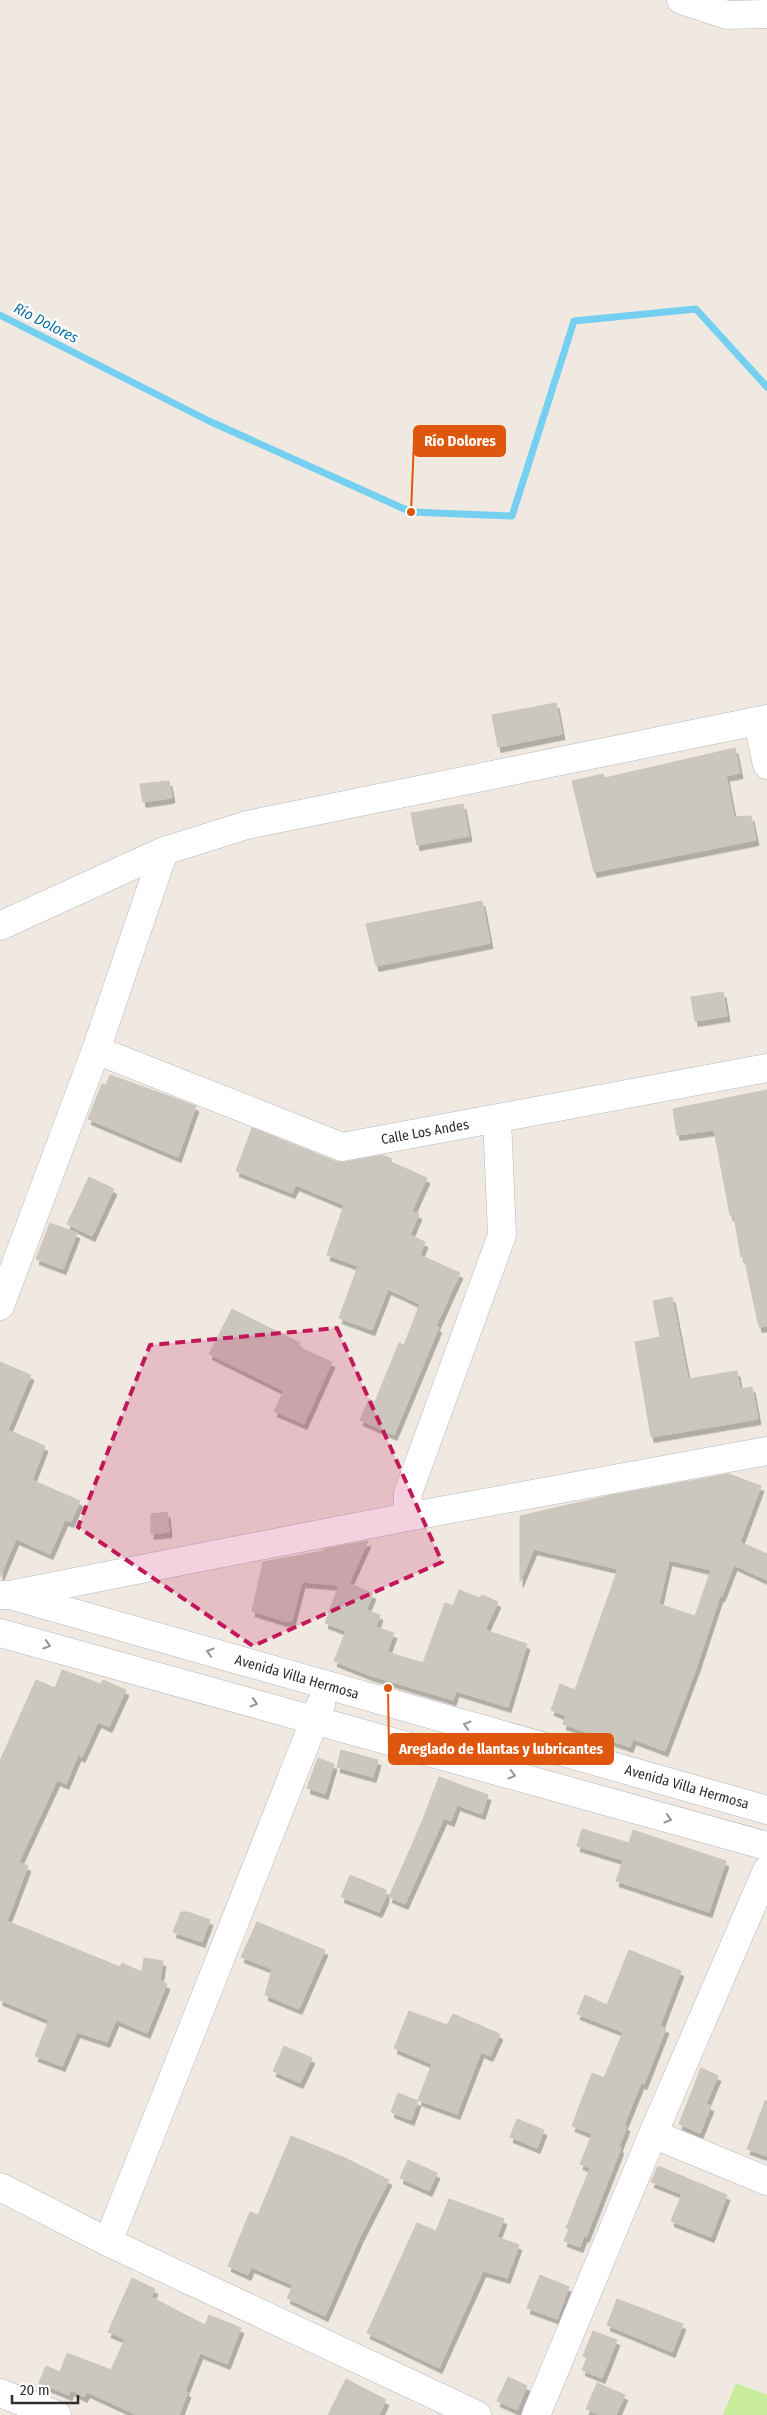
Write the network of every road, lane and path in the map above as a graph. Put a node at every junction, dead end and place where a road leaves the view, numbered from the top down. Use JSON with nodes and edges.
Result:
{"nodes":[{"id":1,"x":681,"y":0,"type":"edge"},
{"id":2,"x":767,"y":14,"type":"edge"},
{"id":3,"x":762,"y":721,"type":"edge"},
{"id":4,"x":767,"y":765,"type":"edge"},
{"id":5,"x":164,"y":851,"type":"junction"},
{"id":6,"x":0,"y":926,"type":"edge"},
{"id":7,"x":96,"y":1050,"type":"junction"},
{"id":8,"x":767,"y":1068,"type":"edge"},
{"id":9,"x":497,"y":1119,"type":"junction"},
{"id":10,"x":0,"y":1306,"type":"edge"},
{"id":11,"x":767,"y":1451,"type":"edge"},
{"id":12,"x":407,"y":1517,"type":"junction"},
{"id":13,"x":5,"y":1595,"type":"edge"},
{"id":14,"x":0,"y":1633,"type":"edge"},
{"id":15,"x":330,"y":1687,"type":"junction"},
{"id":16,"x":313,"y":1720,"type":"junction"},
{"id":17,"x":767,"y":1810,"type":"edge"},
{"id":18,"x":767,"y":1846,"type":"edge"},
{"id":19,"x":767,"y":1870,"type":"edge"},
{"id":20,"x":652,"y":2134,"type":"junction"},
{"id":21,"x":767,"y":2181,"type":"edge"},
{"id":22,"x":0,"y":2187,"type":"edge"},
{"id":23,"x":108,"y":2242,"type":"junction"},
{"id":24,"x":0,"y":2393,"type":"edge"},
{"id":25,"x":57,"y":2415,"type":"edge"},
{"id":26,"x":477,"y":2415,"type":"edge"},
{"id":27,"x":536,"y":2415,"type":"edge"}],
"edges":[{"from":1,"to":2,"type":"street"},
{"from":3,"to":4,"type":"street"},
{"from":3,"to":5,"type":"street"},
{"from":5,"to":6,"type":"street"},
{"from":5,"to":7,"type":"street"},
{"from":7,"to":9,"type":"street","name":"Calle Los Andes"},
{"from":7,"to":10,"type":"street"},
{"from":8,"to":9,"type":"street","name":"Calle Los Andes"},
{"from":9,"to":12,"type":"street"},
{"from":11,"to":12,"type":"street"},
{"from":12,"to":13,"type":"street"},
{"from":15,"to":13,"type":"street","name":"Avenida Villa Hermosa","one_way":true},
{"from":14,"to":16,"type":"street","one_way":true},
{"from":15,"to":16,"type":"street"},
{"from":17,"to":15,"type":"street","name":"Avenida Villa Hermosa","one_way":true},
{"from":16,"to":18,"type":"street","one_way":true},
{"from":16,"to":23,"type":"street"},
{"from":19,"to":20,"type":"street"},
{"from":20,"to":21,"type":"street"},
{"from":20,"to":27,"type":"street"},
{"from":22,"to":23,"type":"street"},
{"from":23,"to":26,"type":"street"},
{"from":24,"to":25,"type":"street"}]}
